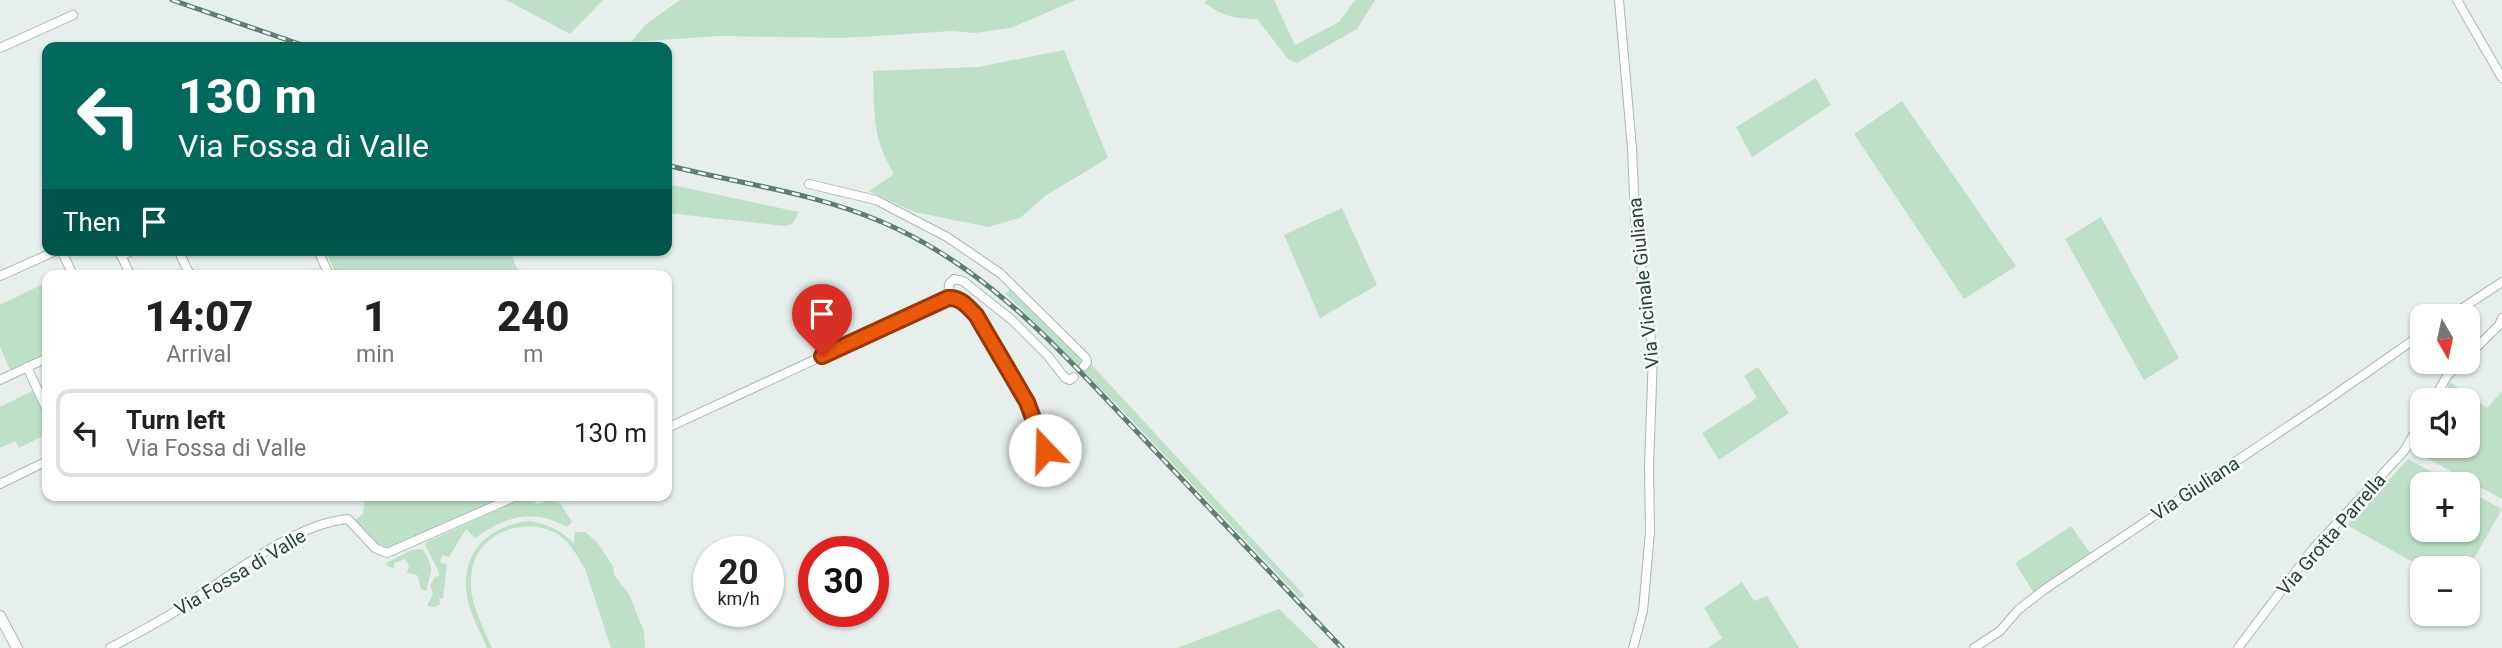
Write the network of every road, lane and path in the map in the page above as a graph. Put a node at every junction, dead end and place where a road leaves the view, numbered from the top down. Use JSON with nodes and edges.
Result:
{"nodes":[{"id":1,"x":1619,"y":0,"type":"edge"},
{"id":2,"x":2457,"y":0,"type":"edge"},
{"id":3,"x":73,"y":15,"type":"dead end"},
{"id":4,"x":0,"y":48,"type":"edge"},
{"id":5,"x":2502,"y":78,"type":"edge"},
{"id":6,"x":809,"y":184,"type":"dead end"},
{"id":7,"x":46,"y":256,"type":"edge"},
{"id":8,"x":0,"y":276,"type":"edge"},
{"id":9,"x":2502,"y":282,"type":"edge"},
{"id":10,"x":948,"y":298,"type":"junction"},
{"id":11,"x":2469,"y":304,"type":"edge"},
{"id":12,"x":2502,"y":318,"type":"edge"},
{"id":13,"x":2410,"y":342,"type":"edge"},
{"id":14,"x":2480,"y":344,"type":"edge"},
{"id":15,"x":42,"y":360,"type":"edge"},
{"id":16,"x":1084,"y":366,"type":"dead end"},
{"id":17,"x":27,"y":368,"type":"junction"},
{"id":18,"x":1074,"y":377,"type":"dead end"},
{"id":19,"x":0,"y":380,"type":"edge"},
{"id":20,"x":42,"y":400,"type":"edge"},
{"id":21,"x":672,"y":426,"type":"edge"},
{"id":22,"x":2410,"y":441,"type":"edge"},
{"id":23,"x":1045,"y":450,"type":"dead end"},
{"id":24,"x":42,"y":463,"type":"edge"},
{"id":25,"x":0,"y":484,"type":"edge"},
{"id":26,"x":506,"y":501,"type":"edge"},
{"id":27,"x":0,"y":616,"type":"edge"},
{"id":28,"x":17,"y":648,"type":"edge"},
{"id":29,"x":110,"y":648,"type":"edge"},
{"id":30,"x":1633,"y":648,"type":"edge"},
{"id":31,"x":1974,"y":648,"type":"edge"},
{"id":32,"x":2238,"y":648,"type":"edge"}],
"edges":[{"from":1,"to":30,"type":"street","name":"Via Vicinale Giuliana"},
{"from":2,"to":5,"type":"street"},
{"from":3,"to":4,"type":"street"},
{"from":6,"to":16,"type":"street"},
{"from":7,"to":8,"type":"street"},
{"from":9,"to":11,"type":"street"},
{"from":10,"to":18,"type":"street"},
{"from":10,"to":21,"type":"street"},
{"from":10,"to":23,"type":"street"},
{"from":12,"to":14,"type":"street"},
{"from":13,"to":31,"type":"street","name":"Via Giuliana"},
{"from":15,"to":17,"type":"street"},
{"from":17,"to":19,"type":"street"},
{"from":17,"to":20,"type":"street"},
{"from":22,"to":32,"type":"street","name":"Via Grotta Parrella"},
{"from":24,"to":25,"type":"street"},
{"from":26,"to":29,"type":"street","name":"Via Fossa di Valle"},
{"from":27,"to":28,"type":"street"}]}
